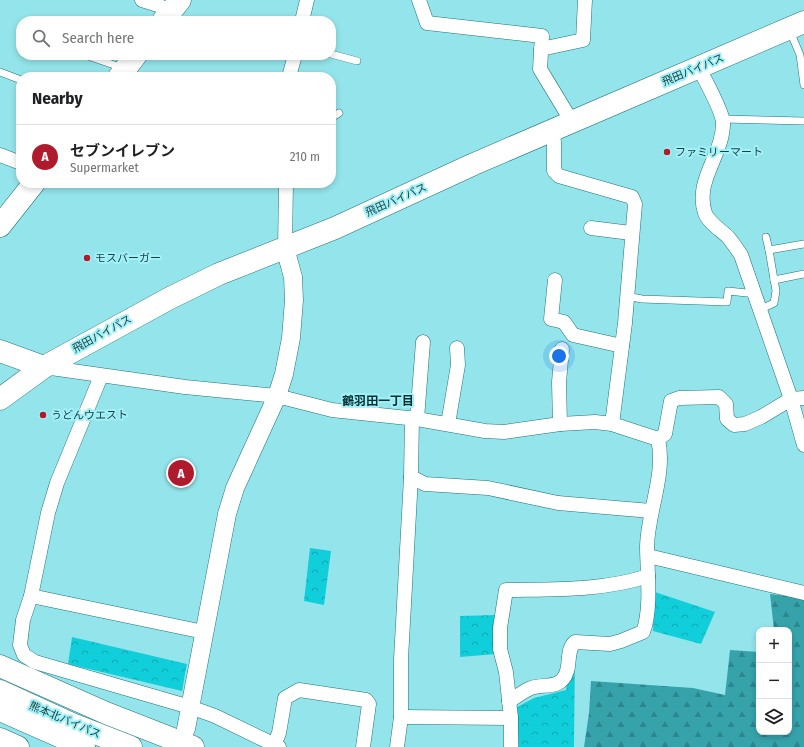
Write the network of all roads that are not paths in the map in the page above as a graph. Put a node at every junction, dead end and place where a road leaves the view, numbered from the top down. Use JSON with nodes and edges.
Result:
{"nodes":[{"id":1,"x":142,"y":0,"type":"edge"},
{"id":2,"x":307,"y":0,"type":"edge"},
{"id":3,"x":419,"y":0,"type":"edge"},
{"id":4,"x":585,"y":0,"type":"edge"},
{"id":5,"x":171,"y":11,"type":"edge"},
{"id":6,"x":303,"y":16,"type":"edge"},
{"id":7,"x":796,"y":25,"type":"edge"},
{"id":8,"x":541,"y":49,"type":"junction"},
{"id":9,"x":336,"y":55,"type":"edge"},
{"id":10,"x":102,"y":60,"type":"edge"},
{"id":11,"x":294,"y":60,"type":"edge"},
{"id":12,"x":357,"y":61,"type":"dead end"},
{"id":13,"x":127,"y":67,"type":"edge"},
{"id":14,"x":699,"y":68,"type":"junction"},
{"id":15,"x":0,"y":72,"type":"edge"},
{"id":16,"x":291,"y":72,"type":"edge"},
{"id":17,"x":16,"y":78,"type":"edge"},
{"id":18,"x":804,"y":85,"type":"edge"},
{"id":19,"x":339,"y":113,"type":"dead end"},
{"id":20,"x":336,"y":115,"type":"edge"},
{"id":21,"x":804,"y":116,"type":"edge"},
{"id":22,"x":723,"y":119,"type":"junction"},
{"id":23,"x":804,"y":120,"type":"edge"},
{"id":24,"x":572,"y":122,"type":"junction"},
{"id":25,"x":552,"y":131,"type":"junction"},
{"id":26,"x":0,"y":155,"type":"edge"},
{"id":27,"x":16,"y":161,"type":"edge"},
{"id":28,"x":30,"y":188,"type":"edge"},
{"id":29,"x":286,"y":188,"type":"edge"},
{"id":30,"x":0,"y":226,"type":"edge"},
{"id":31,"x":591,"y":228,"type":"dead end"},
{"id":32,"x":631,"y":233,"type":"junction"},
{"id":33,"x":766,"y":237,"type":"dead end"},
{"id":34,"x":804,"y":244,"type":"edge"},
{"id":35,"x":285,"y":248,"type":"junction"},
{"id":36,"x":769,"y":250,"type":"junction"},
{"id":37,"x":804,"y":274,"type":"edge"},
{"id":38,"x":555,"y":280,"type":"dead end"},
{"id":39,"x":774,"y":280,"type":"junction"},
{"id":40,"x":755,"y":291,"type":"junction"},
{"id":41,"x":626,"y":296,"type":"junction"},
{"id":42,"x":761,"y":309,"type":"junction"},
{"id":43,"x":423,"y":342,"type":"dead end"},
{"id":44,"x":622,"y":346,"type":"junction"},
{"id":45,"x":457,"y":348,"type":"dead end"},
{"id":46,"x":562,"y":349,"type":"dead end"},
{"id":47,"x":0,"y":351,"type":"edge"},
{"id":48,"x":44,"y":367,"type":"junction"},
{"id":49,"x":101,"y":376,"type":"junction"},
{"id":50,"x":277,"y":396,"type":"junction"},
{"id":51,"x":0,"y":399,"type":"edge"},
{"id":52,"x":797,"y":399,"type":"edge"},
{"id":53,"x":415,"y":419,"type":"junction"},
{"id":54,"x":448,"y":424,"type":"junction"},
{"id":55,"x":560,"y":424,"type":"junction"},
{"id":56,"x":612,"y":424,"type":"junction"},
{"id":57,"x":658,"y":439,"type":"junction"},
{"id":58,"x":804,"y":445,"type":"edge"},
{"id":59,"x":411,"y":478,"type":"junction"},
{"id":60,"x":651,"y":511,"type":"junction"},
{"id":61,"x":648,"y":556,"type":"junction"},
{"id":62,"x":648,"y":576,"type":"junction"},
{"id":63,"x":804,"y":593,"type":"edge"},
{"id":64,"x":31,"y":596,"type":"junction"},
{"id":65,"x":204,"y":632,"type":"junction"},
{"id":66,"x":0,"y":666,"type":"edge"},
{"id":67,"x":0,"y":691,"type":"edge"},
{"id":68,"x":509,"y":701,"type":"junction"},
{"id":69,"x":190,"y":706,"type":"junction"},
{"id":70,"x":0,"y":710,"type":"edge"},
{"id":71,"x":401,"y":717,"type":"junction"},
{"id":72,"x":512,"y":718,"type":"junction"},
{"id":73,"x":189,"y":738,"type":"edge"},
{"id":74,"x":0,"y":739,"type":"edge"},
{"id":75,"x":276,"y":746,"type":"edge"},
{"id":76,"x":18,"y":747,"type":"edge"},
{"id":77,"x":84,"y":747,"type":"edge"},
{"id":78,"x":131,"y":747,"type":"edge"},
{"id":79,"x":363,"y":747,"type":"edge"},
{"id":80,"x":397,"y":747,"type":"edge"},
{"id":81,"x":511,"y":747,"type":"edge"}],
"edges":[{"from":1,"to":5,"type":"street"},
{"from":2,"to":6,"type":"street"},
{"from":3,"to":8,"type":"street"},
{"from":4,"to":8,"type":"street"},
{"from":7,"to":14,"type":"main road","name":"飛田バイパス"},
{"from":7,"to":18,"type":"lane"},
{"from":8,"to":24,"type":"street"},
{"from":9,"to":12,"type":"lane"},
{"from":10,"to":13,"type":"lane"},
{"from":11,"to":16,"type":"street"},
{"from":14,"to":22,"type":"street"},
{"from":14,"to":24,"type":"main road","name":"飛田バイパス"},
{"from":15,"to":17,"type":"lane"},
{"from":19,"to":20,"type":"lane"},
{"from":21,"to":23,"type":"lane"},
{"from":22,"to":23,"type":"lane"},
{"from":22,"to":40,"type":"street"},
{"from":24,"to":25,"type":"main road","name":"飛田バイパス"},
{"from":25,"to":32,"type":"street"},
{"from":25,"to":35,"type":"main road","name":"飛田バイパス"},
{"from":26,"to":27,"type":"street"},
{"from":28,"to":30,"type":"main road"},
{"from":29,"to":35,"type":"street"},
{"from":31,"to":32,"type":"street"},
{"from":32,"to":41,"type":"street"},
{"from":33,"to":36,"type":"lane"},
{"from":34,"to":36,"type":"lane"},
{"from":35,"to":48,"type":"main road","name":"飛田バイパス"},
{"from":35,"to":50,"type":"street"},
{"from":36,"to":39,"type":"lane"},
{"from":37,"to":39,"type":"lane"},
{"from":38,"to":44,"type":"street"},
{"from":39,"to":42,"type":"lane"},
{"from":40,"to":41,"type":"lane"},
{"from":40,"to":42,"type":"street"},
{"from":41,"to":44,"type":"street"},
{"from":42,"to":52,"type":"street"},
{"from":43,"to":53,"type":"street"},
{"from":44,"to":56,"type":"street"},
{"from":45,"to":54,"type":"street"},
{"from":46,"to":55,"type":"street"},
{"from":47,"to":48,"type":"main road"},
{"from":48,"to":49,"type":"street"},
{"from":48,"to":51,"type":"main road","name":"飛田バイパス"},
{"from":49,"to":50,"type":"street"},
{"from":49,"to":64,"type":"street"},
{"from":50,"to":53,"type":"street"},
{"from":50,"to":65,"type":"street"},
{"from":52,"to":57,"type":"street"},
{"from":52,"to":58,"type":"street"},
{"from":53,"to":54,"type":"street"},
{"from":53,"to":59,"type":"street"},
{"from":54,"to":55,"type":"street"},
{"from":55,"to":56,"type":"street"},
{"from":56,"to":57,"type":"street"},
{"from":57,"to":60,"type":"street"},
{"from":59,"to":60,"type":"street"},
{"from":59,"to":71,"type":"street"},
{"from":60,"to":61,"type":"street"},
{"from":61,"to":62,"type":"street"},
{"from":61,"to":63,"type":"street"},
{"from":62,"to":68,"type":"street"},
{"from":62,"to":68,"type":"street"},
{"from":64,"to":65,"type":"street"},
{"from":64,"to":69,"type":"street"},
{"from":65,"to":69,"type":"street"},
{"from":66,"to":73,"type":"main road"},
{"from":67,"to":78,"type":"main road","name":"熊本北バイパス"},
{"from":68,"to":72,"type":"street"},
{"from":69,"to":73,"type":"street"},
{"from":69,"to":75,"type":"street"},
{"from":70,"to":77,"type":"main road","name":"熊本北バイパス"},
{"from":71,"to":72,"type":"street"},
{"from":71,"to":80,"type":"street"},
{"from":72,"to":81,"type":"street"},
{"from":74,"to":76,"type":"main road"},
{"from":75,"to":79,"type":"street"}]}
